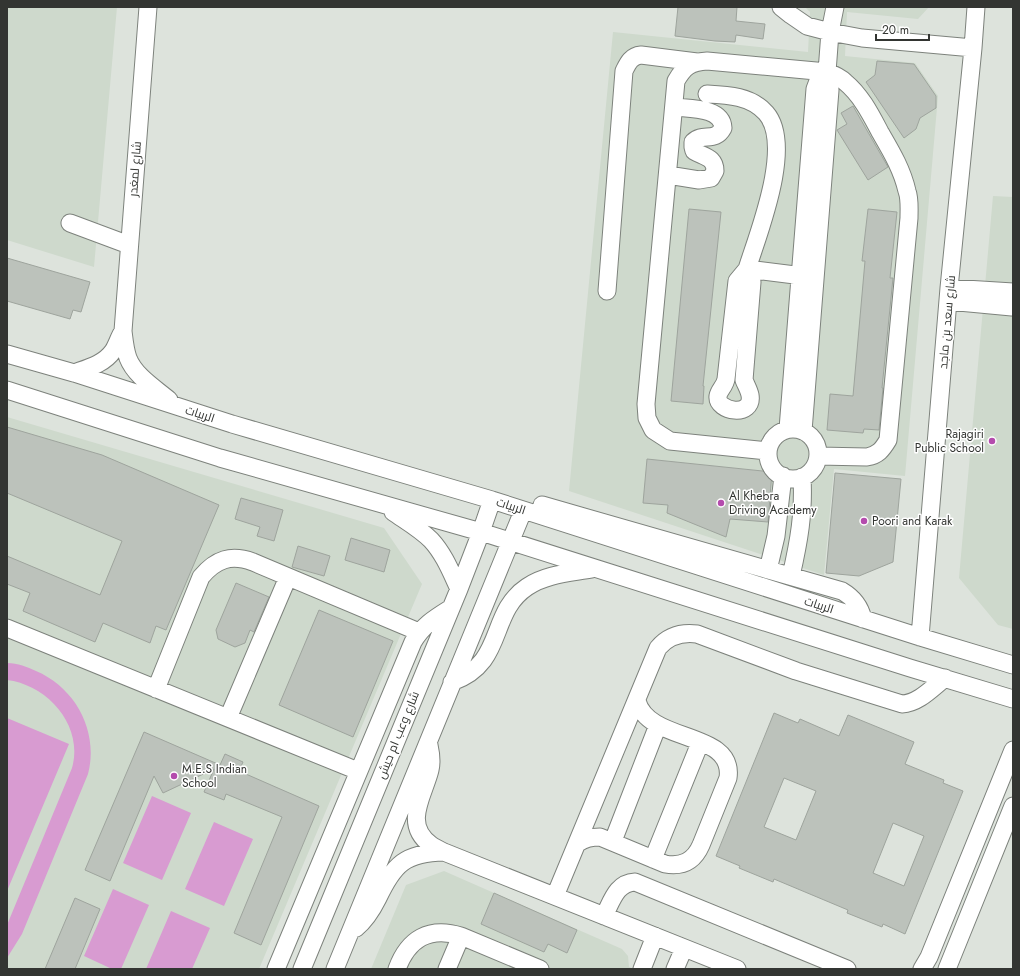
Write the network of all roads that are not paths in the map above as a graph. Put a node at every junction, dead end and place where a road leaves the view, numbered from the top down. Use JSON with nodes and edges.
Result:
{"nodes":[{"id":1,"x":148,"y":7,"type":"edge"},
{"id":2,"x":781,"y":7,"type":"edge"},
{"id":3,"x":835,"y":7,"type":"edge"},
{"id":4,"x":976,"y":7,"type":"edge"},
{"id":5,"x":830,"y":32,"type":"junction"},
{"id":6,"x":974,"y":48,"type":"junction"},
{"id":7,"x":697,"y":62,"type":"junction"},
{"id":8,"x":826,"y":72,"type":"junction"},
{"id":9,"x":707,"y":94,"type":"dead end"},
{"id":10,"x":674,"y":107,"type":"junction"},
{"id":11,"x":668,"y":175,"type":"junction"},
{"id":12,"x":70,"y":223,"type":"dead end"},
{"id":13,"x":129,"y":245,"type":"junction"},
{"id":14,"x":747,"y":269,"type":"junction"},
{"id":15,"x":808,"y":277,"type":"junction"},
{"id":16,"x":607,"y":290,"type":"dead end"},
{"id":17,"x":949,"y":295,"type":"junction"},
{"id":18,"x":1013,"y":300,"type":"edge"},
{"id":19,"x":123,"y":331,"type":"junction"},
{"id":20,"x":7,"y":354,"type":"edge"},
{"id":21,"x":74,"y":373,"type":"junction"},
{"id":22,"x":7,"y":390,"type":"edge"},
{"id":23,"x":175,"y":406,"type":"junction"},
{"id":24,"x":796,"y":430,"type":"junction"},
{"id":25,"x":768,"y":451,"type":"junction"},
{"id":26,"x":818,"y":456,"type":"junction"},
{"id":27,"x":783,"y":476,"type":"junction"},
{"id":28,"x":802,"y":477,"type":"junction"},
{"id":29,"x":492,"y":500,"type":"junction"},
{"id":30,"x":382,"y":504,"type":"junction"},
{"id":31,"x":523,"y":511,"type":"junction"},
{"id":32,"x":481,"y":532,"type":"junction"},
{"id":33,"x":510,"y":542,"type":"junction"},
{"id":34,"x":594,"y":568,"type":"junction"},
{"id":35,"x":768,"y":570,"type":"junction"},
{"id":36,"x":791,"y":576,"type":"junction"},
{"id":37,"x":288,"y":577,"type":"junction"},
{"id":38,"x":459,"y":589,"type":"junction"},
{"id":39,"x":451,"y":608,"type":"junction"},
{"id":40,"x":863,"y":619,"type":"junction"},
{"id":41,"x":7,"y":628,"type":"edge"},
{"id":42,"x":418,"y":632,"type":"junction"},
{"id":43,"x":920,"y":637,"type":"junction"},
{"id":44,"x":1013,"y":665,"type":"edge"},
{"id":45,"x":945,"y":678,"type":"junction"},
{"id":46,"x":452,"y":682,"type":"junction"},
{"id":47,"x":156,"y":689,"type":"junction"},
{"id":48,"x":1013,"y":699,"type":"edge"},
{"id":49,"x":637,"y":701,"type":"junction"},
{"id":50,"x":228,"y":718,"type":"junction"},
{"id":51,"x":658,"y":725,"type":"junction"},
{"id":52,"x":428,"y":741,"type":"junction"},
{"id":53,"x":700,"y":742,"type":"junction"},
{"id":54,"x":1013,"y":750,"type":"edge"},
{"id":55,"x":358,"y":771,"type":"junction"},
{"id":56,"x":1013,"y":806,"type":"edge"},
{"id":57,"x":336,"y":823,"type":"junction"},
{"id":58,"x":358,"y":832,"type":"junction"},
{"id":59,"x":613,"y":841,"type":"junction"},
{"id":60,"x":578,"y":843,"type":"junction"},
{"id":61,"x":444,"y":852,"type":"junction"},
{"id":62,"x":653,"y":859,"type":"junction"},
{"id":63,"x":555,"y":896,"type":"junction"},
{"id":64,"x":604,"y":916,"type":"junction"},
{"id":65,"x":350,"y":933,"type":"junction"},
{"id":66,"x":461,"y":936,"type":"junction"},
{"id":67,"x":655,"y":936,"type":"junction"},
{"id":68,"x":684,"y":948,"type":"junction"},
{"id":69,"x":276,"y":969,"type":"edge"},
{"id":70,"x":302,"y":969,"type":"edge"},
{"id":71,"x":335,"y":969,"type":"edge"},
{"id":72,"x":397,"y":969,"type":"edge"},
{"id":73,"x":447,"y":969,"type":"edge"},
{"id":74,"x":540,"y":969,"type":"edge"},
{"id":75,"x":642,"y":969,"type":"edge"},
{"id":76,"x":675,"y":969,"type":"edge"},
{"id":77,"x":737,"y":969,"type":"edge"},
{"id":78,"x":847,"y":969,"type":"edge"},
{"id":79,"x":922,"y":969,"type":"edge"},
{"id":80,"x":947,"y":969,"type":"edge"}],
"edges":[{"from":1,"to":13,"type":"street","name":"شارع لمغدر"},
{"from":2,"to":5,"type":"street"},
{"from":3,"to":5,"type":"street"},
{"from":4,"to":6,"type":"street","name":"شارع سعد بن ماجد"},
{"from":5,"to":6,"type":"street"},
{"from":5,"to":8,"type":"street"},
{"from":6,"to":17,"type":"street","name":"شارع سعد بن ماجد"},
{"from":7,"to":8,"type":"street"},
{"from":7,"to":10,"type":"street"},
{"from":7,"to":16,"type":"street"},
{"from":8,"to":15,"type":"street"},
{"from":8,"to":26,"type":"street"},
{"from":9,"to":14,"type":"street"},
{"from":10,"to":11,"type":"street"},
{"from":10,"to":11,"type":"street"},
{"from":11,"to":25,"type":"street"},
{"from":12,"to":13,"type":"street"},
{"from":13,"to":19,"type":"street","name":"شارع لمغدر"},
{"from":14,"to":14,"type":"street"},
{"from":14,"to":15,"type":"street"},
{"from":15,"to":24,"type":"street"},
{"from":17,"to":18,"type":"street"},
{"from":17,"to":43,"type":"street","name":"شارع سعد بن ماجد"},
{"from":19,"to":21,"type":"street","name":"شارع لمغدر"},
{"from":19,"to":23,"type":"street","name":"شارع لمغدر"},
{"from":20,"to":21,"type":"street","name":"الربيات"},
{"from":21,"to":23,"type":"street","name":"الربيات"},
{"from":22,"to":30,"type":"street"},
{"from":23,"to":29,"type":"street","name":"الربيات"},
{"from":24,"to":25,"type":"street"},
{"from":24,"to":26,"type":"street"},
{"from":25,"to":27,"type":"street"},
{"from":26,"to":28,"type":"street"},
{"from":27,"to":28,"type":"street"},
{"from":27,"to":35,"type":"street"},
{"from":28,"to":36,"type":"street"},
{"from":29,"to":31,"type":"street","name":"الربيات"},
{"from":29,"to":32,"type":"street","name":"شارع وعب ام حيش"},
{"from":30,"to":32,"type":"street"},
{"from":30,"to":38,"type":"street"},
{"from":31,"to":33,"type":"street"},
{"from":31,"to":35,"type":"street"},
{"from":31,"to":40,"type":"street","name":"الربيات"},
{"from":32,"to":33,"type":"street"},
{"from":32,"to":38,"type":"street","name":"شارع وعب ام حيش"},
{"from":33,"to":34,"type":"street"},
{"from":33,"to":46,"type":"street"},
{"from":34,"to":45,"type":"street"},
{"from":34,"to":46,"type":"street"},
{"from":35,"to":36,"type":"street"},
{"from":36,"to":40,"type":"street"},
{"from":37,"to":42,"type":"street"},
{"from":37,"to":47,"type":"street"},
{"from":37,"to":50,"type":"street"},
{"from":38,"to":39,"type":"street","name":"شارع وعب ام حيش"},
{"from":39,"to":42,"type":"street"},
{"from":39,"to":58,"type":"street","name":"شارع وعب ام حيش"},
{"from":40,"to":43,"type":"street","name":"الربيات"},
{"from":41,"to":47,"type":"street"},
{"from":42,"to":55,"type":"street"},
{"from":43,"to":44,"type":"street","name":"الربيات"},
{"from":45,"to":48,"type":"street"},
{"from":45,"to":49,"type":"street"},
{"from":46,"to":52,"type":"street"},
{"from":47,"to":50,"type":"street"},
{"from":49,"to":51,"type":"street"},
{"from":49,"to":60,"type":"street"},
{"from":50,"to":55,"type":"street"},
{"from":51,"to":53,"type":"street"},
{"from":51,"to":59,"type":"street"},
{"from":52,"to":61,"type":"street"},
{"from":52,"to":65,"type":"street"},
{"from":53,"to":62,"type":"street"},
{"from":53,"to":62,"type":"street"},
{"from":54,"to":79,"type":"street"},
{"from":55,"to":57,"type":"street"},
{"from":56,"to":80,"type":"street"},
{"from":57,"to":58,"type":"street"},
{"from":57,"to":69,"type":"street"},
{"from":58,"to":70,"type":"street","name":"شارع وعب ام حيش"},
{"from":59,"to":60,"type":"street"},
{"from":59,"to":62,"type":"street"},
{"from":60,"to":63,"type":"street"},
{"from":61,"to":63,"type":"street"},
{"from":61,"to":65,"type":"street"},
{"from":63,"to":64,"type":"street"},
{"from":64,"to":67,"type":"street"},
{"from":64,"to":78,"type":"street"},
{"from":65,"to":71,"type":"street"},
{"from":66,"to":72,"type":"street"},
{"from":66,"to":73,"type":"street"},
{"from":66,"to":74,"type":"street"},
{"from":67,"to":68,"type":"street"},
{"from":67,"to":75,"type":"street"},
{"from":68,"to":76,"type":"street"},
{"from":68,"to":77,"type":"street"}]}
